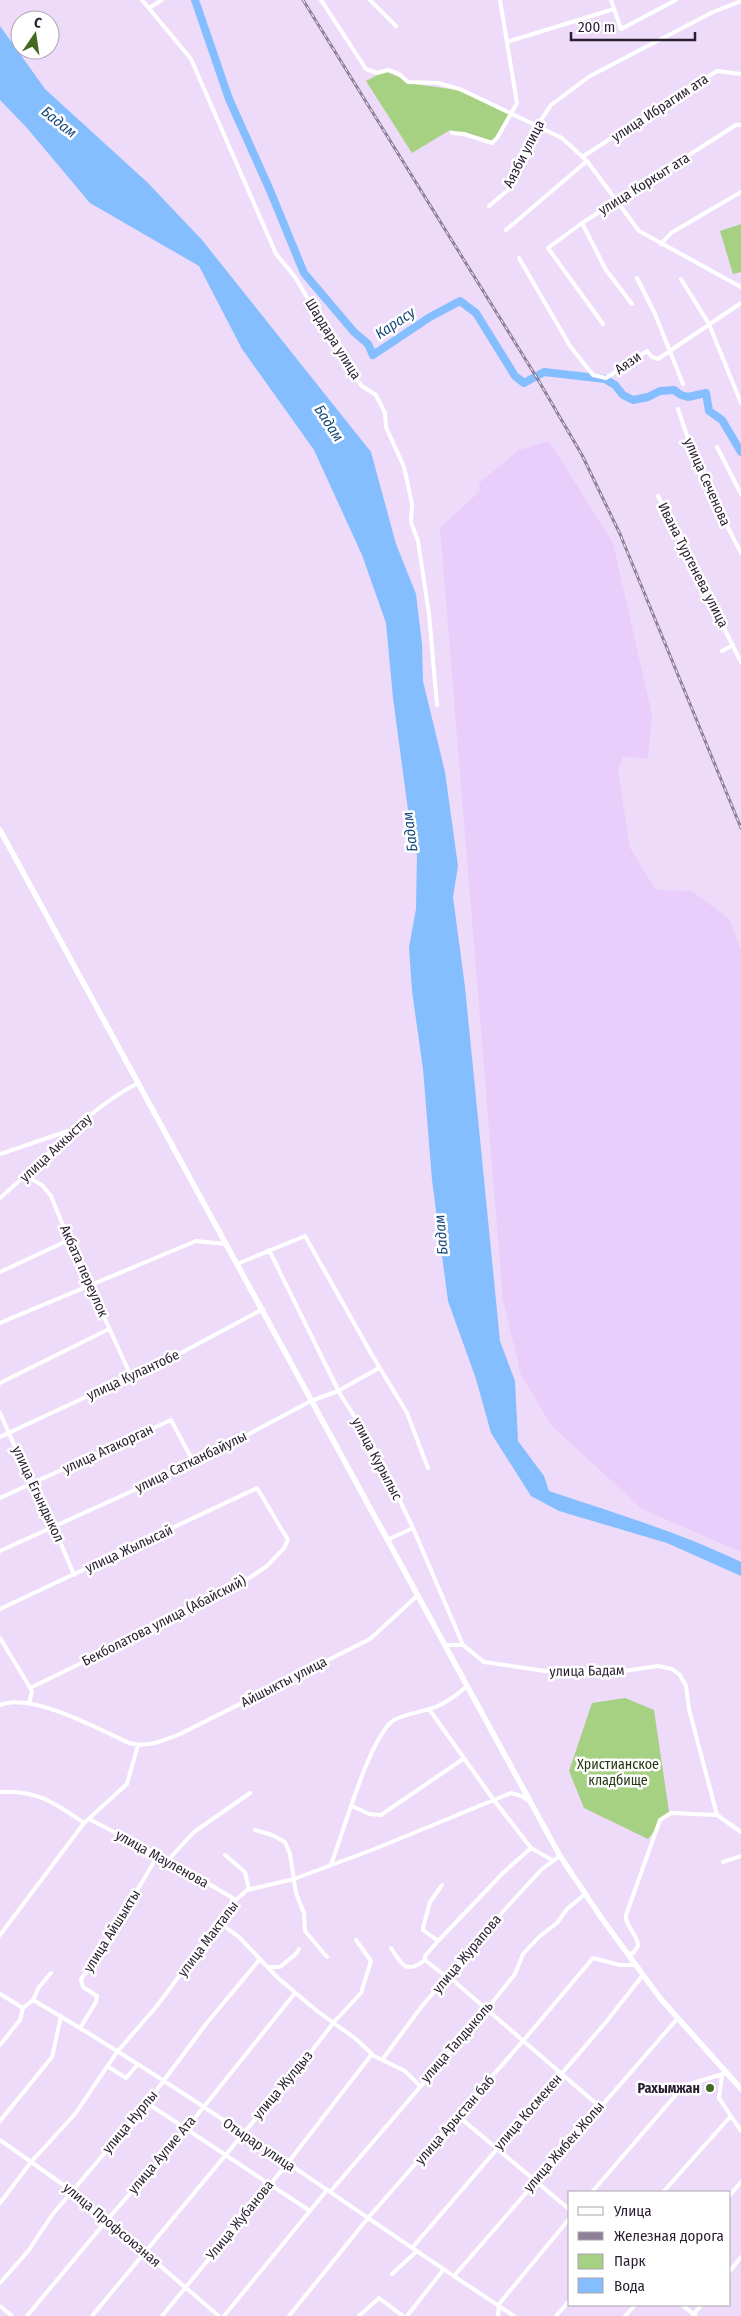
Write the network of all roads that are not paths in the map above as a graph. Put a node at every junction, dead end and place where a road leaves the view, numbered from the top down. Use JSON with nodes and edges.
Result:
{"nodes":[{"id":1,"x":142,"y":0,"type":"edge"},
{"id":2,"x":162,"y":0,"type":"edge"},
{"id":3,"x":321,"y":0,"type":"edge"},
{"id":4,"x":370,"y":0,"type":"edge"},
{"id":5,"x":500,"y":0,"type":"edge"},
{"id":6,"x":611,"y":0,"type":"edge"},
{"id":7,"x":676,"y":0,"type":"edge"},
{"id":8,"x":741,"y":1,"type":"edge"},
{"id":9,"x":148,"y":8,"type":"junction"},
{"id":10,"x":614,"y":9,"type":"junction"},
{"id":11,"x":396,"y":26,"type":"dead end"},
{"id":12,"x":507,"y":42,"type":"junction"},
{"id":13,"x":741,"y":74,"type":"edge"},
{"id":14,"x":512,"y":114,"type":"junction"},
{"id":15,"x":537,"y":126,"type":"junction"},
{"id":16,"x":741,"y":126,"type":"edge"},
{"id":17,"x":452,"y":133,"type":"dead end"},
{"id":18,"x":582,"y":157,"type":"junction"},
{"id":19,"x":588,"y":161,"type":"junction"},
{"id":20,"x":741,"y":192,"type":"edge"},
{"id":21,"x":617,"y":202,"type":"junction"},
{"id":22,"x":489,"y":206,"type":"dead end"},
{"id":23,"x":582,"y":223,"type":"junction"},
{"id":24,"x":506,"y":230,"type":"dead end"},
{"id":25,"x":661,"y":244,"type":"junction"},
{"id":26,"x":519,"y":258,"type":"dead end"},
{"id":27,"x":637,"y":278,"type":"dead end"},
{"id":28,"x":682,"y":279,"type":"dead end"},
{"id":29,"x":741,"y":287,"type":"edge"},
{"id":30,"x":741,"y":303,"type":"edge"},
{"id":31,"x":632,"y":304,"type":"dead end"},
{"id":32,"x":602,"y":324,"type":"dead end"},
{"id":33,"x":709,"y":324,"type":"junction"},
{"id":34,"x":671,"y":351,"type":"junction"},
{"id":35,"x":683,"y":384,"type":"dead end"},
{"id":36,"x":741,"y":403,"type":"edge"},
{"id":37,"x":678,"y":409,"type":"dead end"},
{"id":38,"x":717,"y":447,"type":"dead end"},
{"id":39,"x":741,"y":494,"type":"edge"},
{"id":40,"x":658,"y":496,"type":"dead end"},
{"id":41,"x":741,"y":553,"type":"edge"},
{"id":42,"x":733,"y":645,"type":"junction"},
{"id":43,"x":722,"y":651,"type":"dead end"},
{"id":44,"x":739,"y":654,"type":"edge"},
{"id":45,"x":741,"y":662,"type":"edge"},
{"id":46,"x":437,"y":705,"type":"dead end"},
{"id":47,"x":0,"y":830,"type":"edge"},
{"id":48,"x":138,"y":1083,"type":"junction"},
{"id":49,"x":70,"y":1131,"type":"junction"},
{"id":50,"x":0,"y":1154,"type":"edge"},
{"id":51,"x":26,"y":1176,"type":"junction"},
{"id":52,"x":0,"y":1198,"type":"edge"},
{"id":53,"x":69,"y":1240,"type":"junction"},
{"id":54,"x":226,"y":1244,"type":"junction"},
{"id":55,"x":268,"y":1250,"type":"junction"},
{"id":56,"x":236,"y":1264,"type":"junction"},
{"id":57,"x":0,"y":1272,"type":"edge"},
{"id":58,"x":89,"y":1285,"type":"junction"},
{"id":59,"x":263,"y":1309,"type":"junction"},
{"id":60,"x":0,"y":1324,"type":"edge"},
{"id":61,"x":109,"y":1329,"type":"junction"},
{"id":62,"x":379,"y":1368,"type":"junction"},
{"id":63,"x":131,"y":1376,"type":"junction"},
{"id":64,"x":0,"y":1383,"type":"edge"},
{"id":65,"x":338,"y":1391,"type":"junction"},
{"id":66,"x":311,"y":1401,"type":"junction"},
{"id":67,"x":0,"y":1414,"type":"edge"},
{"id":68,"x":10,"y":1433,"type":"junction"},
{"id":69,"x":0,"y":1437,"type":"edge"},
{"id":70,"x":194,"y":1463,"type":"junction"},
{"id":71,"x":428,"y":1468,"type":"dead end"},
{"id":72,"x":32,"y":1484,"type":"junction"},
{"id":73,"x":257,"y":1488,"type":"joint"},
{"id":74,"x":0,"y":1498,"type":"edge"},
{"id":75,"x":54,"y":1527,"type":"junction"},
{"id":76,"x":413,"y":1528,"type":"junction"},
{"id":77,"x":386,"y":1540,"type":"junction"},
{"id":78,"x":0,"y":1552,"type":"edge"},
{"id":79,"x":74,"y":1575,"type":"junction"},
{"id":80,"x":417,"y":1596,"type":"junction"},
{"id":81,"x":0,"y":1610,"type":"edge"},
{"id":82,"x":0,"y":1638,"type":"edge"},
{"id":83,"x":444,"y":1645,"type":"junction"},
{"id":84,"x":464,"y":1645,"type":"junction"},
{"id":85,"x":466,"y":1686,"type":"junction"},
{"id":86,"x":30,"y":1688,"type":"junction"},
{"id":87,"x":29,"y":1704,"type":"junction"},
{"id":88,"x":0,"y":1705,"type":"edge"},
{"id":89,"x":429,"y":1709,"type":"junction"},
{"id":90,"x":138,"y":1746,"type":"junction"},
{"id":91,"x":464,"y":1759,"type":"junction"},
{"id":92,"x":0,"y":1792,"type":"edge"},
{"id":93,"x":250,"y":1793,"type":"dead end"},
{"id":94,"x":493,"y":1799,"type":"junction"},
{"id":95,"x":531,"y":1802,"type":"junction"},
{"id":96,"x":352,"y":1806,"type":"junction"},
{"id":97,"x":718,"y":1815,"type":"junction"},
{"id":98,"x":89,"y":1818,"type":"junction"},
{"id":99,"x":84,"y":1823,"type":"junction"},
{"id":100,"x":255,"y":1830,"type":"dead end"},
{"id":101,"x":741,"y":1832,"type":"edge"},
{"id":102,"x":531,"y":1848,"type":"junction"},
{"id":103,"x":158,"y":1855,"type":"junction"},
{"id":104,"x":225,"y":1855,"type":"dead end"},
{"id":105,"x":560,"y":1856,"type":"junction"},
{"id":106,"x":741,"y":1856,"type":"edge"},
{"id":107,"x":168,"y":1860,"type":"junction"},
{"id":108,"x":552,"y":1860,"type":"junction"},
{"id":109,"x":723,"y":1862,"type":"dead end"},
{"id":110,"x":332,"y":1864,"type":"junction"},
{"id":111,"x":294,"y":1879,"type":"junction"},
{"id":112,"x":442,"y":1885,"type":"dead end"},
{"id":113,"x":249,"y":1890,"type":"junction"},
{"id":114,"x":585,"y":1894,"type":"junction"},
{"id":115,"x":236,"y":1900,"type":"junction"},
{"id":116,"x":220,"y":1923,"type":"junction"},
{"id":117,"x":0,"y":1935,"type":"edge"},
{"id":118,"x":356,"y":1940,"type":"dead end"},
{"id":119,"x":438,"y":1941,"type":"junction"},
{"id":120,"x":391,"y":1948,"type":"dead end"},
{"id":121,"x":299,"y":1949,"type":"dead end"},
{"id":122,"x":627,"y":1954,"type":"junction"},
{"id":123,"x":327,"y":1957,"type":"dead end"},
{"id":124,"x":260,"y":1959,"type":"junction"},
{"id":125,"x":425,"y":1960,"type":"junction"},
{"id":126,"x":635,"y":1965,"type":"junction"},
{"id":127,"x":268,"y":1967,"type":"junction"},
{"id":128,"x":51,"y":1973,"type":"dead end"},
{"id":129,"x":643,"y":1975,"type":"junction"},
{"id":130,"x":448,"y":1976,"type":"junction"},
{"id":131,"x":295,"y":1993,"type":"junction"},
{"id":132,"x":0,"y":1994,"type":"edge"},
{"id":133,"x":33,"y":2000,"type":"junction"},
{"id":134,"x":23,"y":2008,"type":"junction"},
{"id":135,"x":486,"y":2009,"type":"junction"},
{"id":136,"x":61,"y":2016,"type":"junction"},
{"id":137,"x":677,"y":2019,"type":"junction"},
{"id":138,"x":334,"y":2022,"type":"junction"},
{"id":139,"x":80,"y":2028,"type":"junction"},
{"id":140,"x":523,"y":2041,"type":"junction"},
{"id":141,"x":0,"y":2045,"type":"edge"},
{"id":142,"x":117,"y":2052,"type":"junction"},
{"id":143,"x":372,"y":2054,"type":"junction"},
{"id":144,"x":382,"y":2060,"type":"junction"},
{"id":145,"x":138,"y":2064,"type":"junction"},
{"id":146,"x":107,"y":2066,"type":"junction"},
{"id":147,"x":560,"y":2074,"type":"junction"},
{"id":148,"x":724,"y":2074,"type":"junction"},
{"id":149,"x":164,"y":2081,"type":"junction"},
{"id":150,"x":420,"y":2086,"type":"junction"},
{"id":151,"x":741,"y":2089,"type":"edge"},
{"id":152,"x":147,"y":2103,"type":"junction"},
{"id":153,"x":202,"y":2106,"type":"junction"},
{"id":154,"x":599,"y":2106,"type":"junction"},
{"id":155,"x":458,"y":2116,"type":"junction"},
{"id":156,"x":730,"y":2117,"type":"junction"},
{"id":157,"x":0,"y":2121,"type":"edge"},
{"id":158,"x":186,"y":2129,"type":"junction"},
{"id":159,"x":741,"y":2132,"type":"edge"},
{"id":160,"x":242,"y":2133,"type":"junction"},
{"id":161,"x":0,"y":2140,"type":"edge"},
{"id":162,"x":496,"y":2149,"type":"junction"},
{"id":163,"x":226,"y":2155,"type":"junction"},
{"id":164,"x":31,"y":2162,"type":"junction"},
{"id":165,"x":287,"y":2164,"type":"junction"},
{"id":166,"x":534,"y":2182,"type":"junction"},
{"id":167,"x":741,"y":2182,"type":"edge"},
{"id":168,"x":270,"y":2184,"type":"junction"},
{"id":169,"x":72,"y":2191,"type":"junction"},
{"id":170,"x":328,"y":2191,"type":"junction"},
{"id":171,"x":593,"y":2191,"type":"edge"},
{"id":172,"x":664,"y":2191,"type":"edge"},
{"id":173,"x":731,"y":2194,"type":"edge"},
{"id":174,"x":0,"y":2203,"type":"edge"},
{"id":175,"x":568,"y":2208,"type":"edge"},
{"id":176,"x":310,"y":2211,"type":"junction"},
{"id":177,"x":368,"y":2218,"type":"junction"},
{"id":178,"x":106,"y":2220,"type":"junction"},
{"id":179,"x":568,"y":2220,"type":"edge"},
{"id":180,"x":412,"y":2248,"type":"junction"},
{"id":181,"x":418,"y":2251,"type":"junction"},
{"id":182,"x":144,"y":2252,"type":"junction"},
{"id":183,"x":741,"y":2257,"type":"edge"},
{"id":184,"x":444,"y":2269,"type":"junction"},
{"id":185,"x":731,"y":2270,"type":"edge"},
{"id":186,"x":392,"y":2274,"type":"dead end"},
{"id":187,"x":454,"y":2276,"type":"junction"},
{"id":188,"x":0,"y":2283,"type":"edge"},
{"id":189,"x":186,"y":2287,"type":"junction"},
{"id":190,"x":568,"y":2302,"type":"edge"},
{"id":191,"x":0,"y":2306,"type":"edge"},
{"id":192,"x":499,"y":2306,"type":"junction"},
{"id":193,"x":634,"y":2306,"type":"edge"},
{"id":194,"x":683,"y":2306,"type":"edge"},
{"id":195,"x":694,"y":2315,"type":"edge"},
{"id":196,"x":12,"y":2316,"type":"edge"},
{"id":197,"x":27,"y":2316,"type":"edge"},
{"id":198,"x":92,"y":2316,"type":"edge"},
{"id":199,"x":162,"y":2316,"type":"edge"},
{"id":200,"x":220,"y":2316,"type":"edge"},
{"id":201,"x":224,"y":2316,"type":"edge"},
{"id":202,"x":289,"y":2316,"type":"edge"},
{"id":203,"x":359,"y":2316,"type":"edge"},
{"id":204,"x":405,"y":2316,"type":"edge"},
{"id":205,"x":498,"y":2316,"type":"edge"},
{"id":206,"x":514,"y":2316,"type":"edge"},
{"id":207,"x":556,"y":2316,"type":"edge"},
{"id":208,"x":625,"y":2316,"type":"edge"}],
"edges":[{"from":1,"to":9,"type":"street","name":"Шардара улица"},
{"from":2,"to":9,"type":"street"},
{"from":3,"to":14,"type":"street"},
{"from":4,"to":11,"type":"street"},
{"from":5,"to":12,"type":"street"},
{"from":6,"to":10,"type":"street"},
{"from":7,"to":10,"type":"street"},
{"from":8,"to":15,"type":"street","name":"Аязби улица"},
{"from":9,"to":46,"type":"street","name":"Шардара улица"},
{"from":10,"to":12,"type":"street"},
{"from":12,"to":14,"type":"street"},
{"from":13,"to":18,"type":"street","name":"улица Ибрагим ата"},
{"from":14,"to":15,"type":"street"},
{"from":14,"to":17,"type":"street"},
{"from":15,"to":18,"type":"street"},
{"from":15,"to":22,"type":"street","name":"Аязби улица"},
{"from":16,"to":21,"type":"street","name":"улица Коркыт ата"},
{"from":18,"to":19,"type":"street"},
{"from":19,"to":21,"type":"street"},
{"from":19,"to":24,"type":"street"},
{"from":20,"to":25,"type":"street"},
{"from":21,"to":23,"type":"street","name":"улица Коркыт ата"},
{"from":21,"to":25,"type":"street"},
{"from":23,"to":31,"type":"street"},
{"from":23,"to":32,"type":"street","name":"улица Коркыт ата"},
{"from":25,"to":29,"type":"street"},
{"from":26,"to":34,"type":"street","name":"Аязи"},
{"from":27,"to":34,"type":"street"},
{"from":28,"to":33,"type":"street"},
{"from":30,"to":33,"type":"street","name":"Аязи"},
{"from":33,"to":34,"type":"street","name":"Аязи"},
{"from":33,"to":36,"type":"street"},
{"from":34,"to":35,"type":"street"},
{"from":37,"to":41,"type":"street","name":"улица Сеченова"},
{"from":38,"to":39,"type":"street"},
{"from":40,"to":42,"type":"street","name":"Ивана Тургенева улица"},
{"from":42,"to":43,"type":"street"},
{"from":42,"to":44,"type":"street","name":"Ивана Тургенева улица"},
{"from":44,"to":45,"type":"street","name":"Ивана Тургенева улица"},
{"from":47,"to":48,"type":"highway"},
{"from":48,"to":49,"type":"street","name":"улица Аккыстау"},
{"from":48,"to":54,"type":"highway"},
{"from":49,"to":50,"type":"street"},
{"from":49,"to":51,"type":"street","name":"улица Аккыстау"},
{"from":51,"to":52,"type":"street","name":"улица Аккыстау"},
{"from":51,"to":53,"type":"street","name":"Акбата переулок"},
{"from":53,"to":57,"type":"street"},
{"from":53,"to":58,"type":"street","name":"Акбата переулок"},
{"from":54,"to":56,"type":"highway"},
{"from":54,"to":58,"type":"street"},
{"from":55,"to":56,"type":"street"},
{"from":55,"to":62,"type":"street"},
{"from":55,"to":65,"type":"street","name":"улица Курылыс"},
{"from":56,"to":59,"type":"highway"},
{"from":58,"to":60,"type":"street"},
{"from":58,"to":61,"type":"street","name":"Акбата переулок"},
{"from":59,"to":63,"type":"street","name":"улица Кулантобе"},
{"from":59,"to":66,"type":"highway"},
{"from":61,"to":63,"type":"street","name":"Акбата переулок"},
{"from":61,"to":64,"type":"street"},
{"from":62,"to":65,"type":"street","name":"улица Сатканбайулы"},
{"from":62,"to":71,"type":"street"},
{"from":63,"to":68,"type":"street","name":"улица Кулантобе"},
{"from":65,"to":66,"type":"street","name":"улица Сатканбайулы"},
{"from":65,"to":76,"type":"street","name":"улица Курылыс"},
{"from":66,"to":70,"type":"street","name":"улица Сатканбайулы"},
{"from":66,"to":77,"type":"highway"},
{"from":67,"to":68,"type":"street","name":"улица Егындыкол"},
{"from":68,"to":69,"type":"street","name":"улица Кулантобе"},
{"from":68,"to":72,"type":"street","name":"улица Егындыкол"},
{"from":70,"to":72,"type":"street","name":"улица Атакорган"},
{"from":70,"to":75,"type":"street","name":"улица Сатканбайулы"},
{"from":72,"to":74,"type":"street","name":"улица Атакорган"},
{"from":72,"to":75,"type":"street","name":"улица Егындыкол"},
{"from":73,"to":79,"type":"street","name":"улица Жылысай"},
{"from":73,"to":86,"type":"street","name":"Бекболатова улица (Абайский)"},
{"from":75,"to":78,"type":"street","name":"улица Сатканбайулы"},
{"from":75,"to":79,"type":"street","name":"улица Егындыкол"},
{"from":76,"to":77,"type":"street"},
{"from":76,"to":84,"type":"street","name":"улица Курылыс"},
{"from":77,"to":80,"type":"highway"},
{"from":79,"to":81,"type":"street","name":"улица Жылысай"},
{"from":80,"to":83,"type":"highway"},
{"from":80,"to":90,"type":"street","name":"Айшыкты улица"},
{"from":82,"to":86,"type":"street"},
{"from":83,"to":84,"type":"street"},
{"from":83,"to":85,"type":"highway"},
{"from":84,"to":97,"type":"street","name":"улица Бадам"},
{"from":85,"to":89,"type":"street"},
{"from":85,"to":95,"type":"highway"},
{"from":86,"to":87,"type":"street"},
{"from":87,"to":88,"type":"street"},
{"from":87,"to":90,"type":"street"},
{"from":89,"to":91,"type":"street"},
{"from":89,"to":96,"type":"street"},
{"from":90,"to":98,"type":"street"},
{"from":91,"to":94,"type":"street"},
{"from":91,"to":96,"type":"street"},
{"from":92,"to":99,"type":"street"},
{"from":93,"to":107,"type":"street"},
{"from":94,"to":95,"type":"street","name":"улица Макталы"},
{"from":94,"to":102,"type":"street"},
{"from":94,"to":110,"type":"street","name":"улица Макталы"},
{"from":95,"to":105,"type":"highway"},
{"from":96,"to":110,"type":"street"},
{"from":97,"to":101,"type":"street"},
{"from":97,"to":122,"type":"street"},
{"from":98,"to":99,"type":"street"},
{"from":98,"to":103,"type":"street","name":"улица Мауленова"},
{"from":99,"to":117,"type":"street"},
{"from":100,"to":111,"type":"street"},
{"from":102,"to":108,"type":"street"},
{"from":102,"to":119,"type":"street"},
{"from":103,"to":107,"type":"street","name":"улица Мауленова"},
{"from":103,"to":139,"type":"street","name":"улица Айшыкты"},
{"from":104,"to":113,"type":"street"},
{"from":105,"to":108,"type":"street","name":"улица Журапова"},
{"from":105,"to":114,"type":"highway"},
{"from":106,"to":109,"type":"street"},
{"from":107,"to":115,"type":"street","name":"улица Мауленова"},
{"from":108,"to":130,"type":"street","name":"улица Журапова"},
{"from":110,"to":111,"type":"street","name":"улица Макталы"},
{"from":111,"to":113,"type":"street","name":"улица Макталы"},
{"from":111,"to":123,"type":"street"},
{"from":112,"to":119,"type":"street"},
{"from":113,"to":115,"type":"street","name":"улица Макталы"},
{"from":114,"to":122,"type":"highway"},
{"from":114,"to":135,"type":"street","name":"улица Талдыколь"},
{"from":115,"to":116,"type":"street","name":"улица Макталы"},
{"from":116,"to":124,"type":"street"},
{"from":116,"to":142,"type":"street","name":"улица Макталы"},
{"from":118,"to":138,"type":"street","name":"улица Жулдыз"},
{"from":119,"to":125,"type":"street"},
{"from":120,"to":125,"type":"street"},
{"from":121,"to":127,"type":"street"},
{"from":122,"to":126,"type":"highway"},
{"from":124,"to":127,"type":"street"},
{"from":124,"to":149,"type":"street","name":"улица Нурлы"},
{"from":125,"to":130,"type":"street"},
{"from":126,"to":129,"type":"highway"},
{"from":126,"to":140,"type":"street","name":"улица Арыстан баб"},
{"from":127,"to":131,"type":"street"},
{"from":128,"to":133,"type":"street"},
{"from":129,"to":137,"type":"highway"},
{"from":129,"to":147,"type":"street","name":"улица Космекен"},
{"from":130,"to":135,"type":"street"},
{"from":130,"to":144,"type":"street","name":"улица Журапова"},
{"from":131,"to":138,"type":"street"},
{"from":131,"to":153,"type":"street","name":"улица Аулие Ата"},
{"from":132,"to":134,"type":"street"},
{"from":133,"to":134,"type":"street"},
{"from":133,"to":136,"type":"street","name":"Отырар улица"},
{"from":134,"to":141,"type":"street"},
{"from":135,"to":140,"type":"street"},
{"from":135,"to":150,"type":"street","name":"улица Талдыколь"},
{"from":136,"to":139,"type":"street","name":"Отырар улица"},
{"from":136,"to":157,"type":"street"},
{"from":137,"to":148,"type":"highway"},
{"from":137,"to":154,"type":"street","name":"улица Жибек Жолы"},
{"from":138,"to":143,"type":"street"},
{"from":138,"to":160,"type":"street","name":"улица Жулдыз"},
{"from":139,"to":142,"type":"street","name":"Отырар улица"},
{"from":140,"to":147,"type":"street"},
{"from":140,"to":155,"type":"street","name":"улица Арыстан баб"},
{"from":142,"to":145,"type":"street","name":"Отырар улица"},
{"from":142,"to":146,"type":"street","name":"улица Макталы"},
{"from":143,"to":144,"type":"street"},
{"from":143,"to":165,"type":"street","name":"Улица Жубанова"},
{"from":144,"to":150,"type":"street"},
{"from":145,"to":146,"type":"street"},
{"from":145,"to":149,"type":"street","name":"Отырар улица"},
{"from":146,"to":164,"type":"street","name":"улица Макталы"},
{"from":147,"to":154,"type":"street"},
{"from":147,"to":162,"type":"street","name":"улица Космекен"},
{"from":148,"to":151,"type":"highway"},
{"from":148,"to":156,"type":"street"},
{"from":148,"to":171,"type":"street"},
{"from":149,"to":152,"type":"street","name":"улица Нурлы"},
{"from":149,"to":153,"type":"street","name":"Отырар улица"},
{"from":150,"to":170,"type":"street","name":"улица Талдыколь"},
{"from":152,"to":158,"type":"street"},
{"from":152,"to":169,"type":"street","name":"улица Нурлы"},
{"from":153,"to":158,"type":"street","name":"улица Аулие Ата"},
{"from":153,"to":160,"type":"street","name":"Отырар улица"},
{"from":154,"to":166,"type":"street","name":"улица Жибек Жолы"},
{"from":155,"to":162,"type":"street"},
{"from":155,"to":177,"type":"street","name":"улица Арыстан баб"},
{"from":156,"to":159,"type":"street"},
{"from":156,"to":172,"type":"street"},
{"from":158,"to":163,"type":"street"},
{"from":158,"to":178,"type":"street","name":"улица Аулие Ата"},
{"from":160,"to":163,"type":"street","name":"улица Жулдыз"},
{"from":160,"to":165,"type":"street","name":"Отырар улица"},
{"from":161,"to":164,"type":"street","name":"улица Профсоюзная"},
{"from":162,"to":166,"type":"street"},
{"from":162,"to":180,"type":"street","name":"улица Космекен"},
{"from":163,"to":168,"type":"street"},
{"from":163,"to":182,"type":"street","name":"улица Жулдыз"},
{"from":164,"to":169,"type":"street","name":"улица Профсоюзная"},
{"from":164,"to":174,"type":"street","name":"улица Макталы"},
{"from":165,"to":168,"type":"street","name":"Улица Жубанова"},
{"from":165,"to":170,"type":"street","name":"Отырар улица"},
{"from":166,"to":175,"type":"street"},
{"from":166,"to":187,"type":"street","name":"улица Жибек Жолы"},
{"from":167,"to":173,"type":"street"},
{"from":168,"to":176,"type":"street"},
{"from":168,"to":189,"type":"street","name":"Улица Жубанова"},
{"from":169,"to":178,"type":"street","name":"улица Профсоюзная"},
{"from":169,"to":188,"type":"street","name":"улица Нурлы"},
{"from":170,"to":176,"type":"street","name":"улица Талдыколь"},
{"from":170,"to":177,"type":"street","name":"Отырар улица"},
{"from":176,"to":201,"type":"street","name":"улица Талдыколь"},
{"from":177,"to":180,"type":"street","name":"Отырар улица"},
{"from":177,"to":202,"type":"street","name":"улица Арыстан баб"},
{"from":178,"to":182,"type":"street","name":"улица Профсоюзная"},
{"from":178,"to":197,"type":"street","name":"улица Аулие Ата"},
{"from":179,"to":192,"type":"street"},
{"from":180,"to":181,"type":"street","name":"Отырар улица"},
{"from":181,"to":184,"type":"street","name":"Отырар улица"},
{"from":181,"to":186,"type":"street"},
{"from":182,"to":189,"type":"street","name":"улица Профсоюзная"},
{"from":182,"to":198,"type":"street","name":"улица Жулдыз"},
{"from":183,"to":185,"type":"street"},
{"from":184,"to":187,"type":"street","name":"Отырар улица"},
{"from":184,"to":204,"type":"street"},
{"from":187,"to":192,"type":"street","name":"Отырар улица"},
{"from":189,"to":199,"type":"street","name":"Улица Жубанова"},
{"from":189,"to":200,"type":"street","name":"улица Профсоюзная"},
{"from":190,"to":207,"type":"street"},
{"from":191,"to":196,"type":"street"},
{"from":192,"to":205,"type":"street"},
{"from":192,"to":206,"type":"street","name":"Отырар улица"},
{"from":193,"to":208,"type":"street"},
{"from":194,"to":195,"type":"street"},
{"from":203,"to":204,"type":"street"}]}
